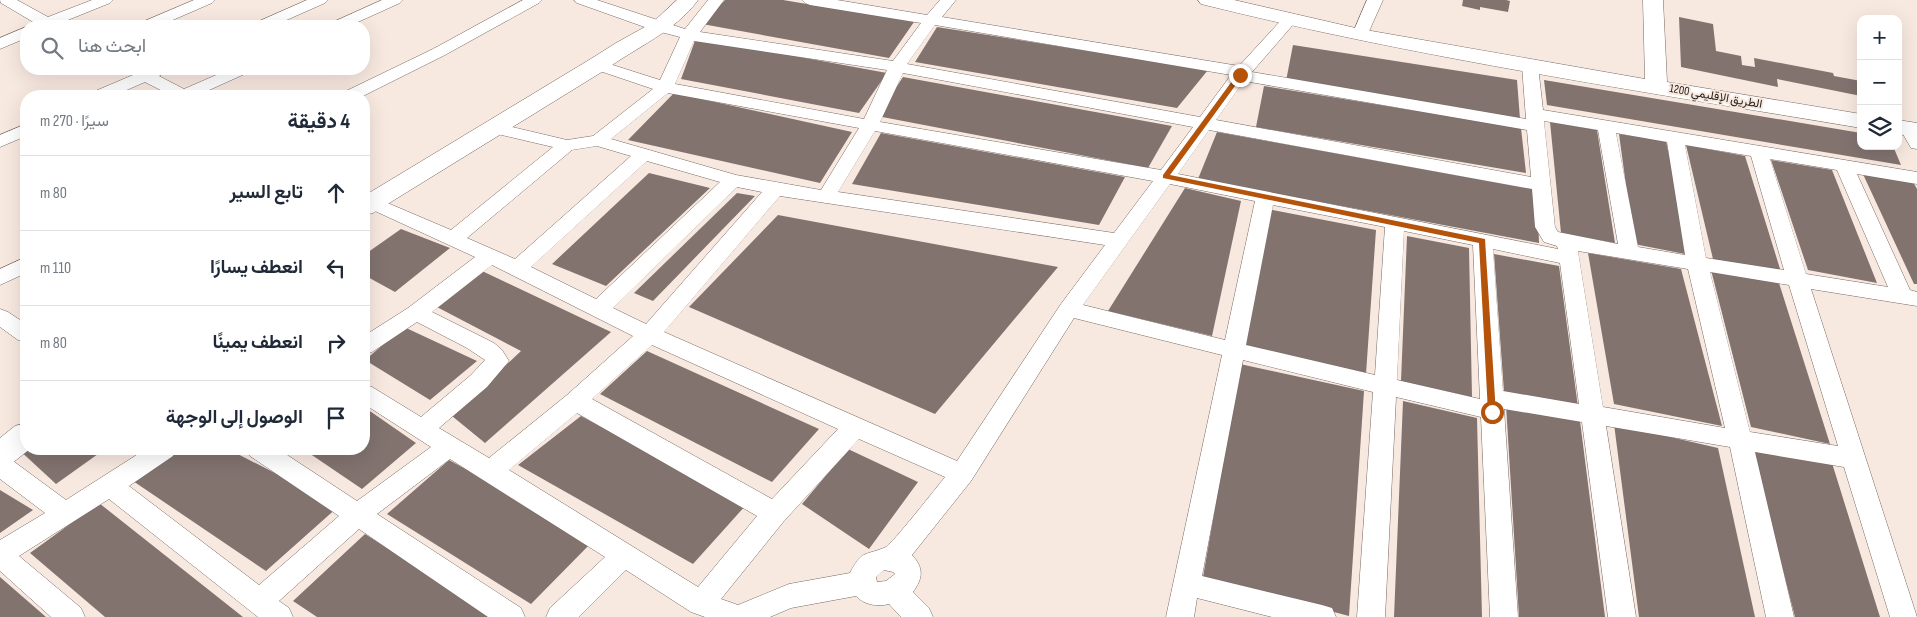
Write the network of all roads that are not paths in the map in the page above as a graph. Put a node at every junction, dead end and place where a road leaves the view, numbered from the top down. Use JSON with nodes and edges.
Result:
{"nodes":[{"id":1,"x":6,"y":0,"type":"edge"},
{"id":2,"x":105,"y":0,"type":"edge"},
{"id":3,"x":207,"y":0,"type":"edge"},
{"id":4,"x":320,"y":0,"type":"edge"},
{"id":5,"x":395,"y":0,"type":"edge"},
{"id":6,"x":534,"y":0,"type":"edge"},
{"id":7,"x":582,"y":0,"type":"edge"},
{"id":8,"x":688,"y":0,"type":"edge"},
{"id":9,"x":716,"y":0,"type":"edge"},
{"id":10,"x":810,"y":0,"type":"edge"},
{"id":11,"x":948,"y":0,"type":"edge"},
{"id":12,"x":1208,"y":0,"type":"edge"},
{"id":13,"x":1374,"y":0,"type":"edge"},
{"id":14,"x":1653,"y":0,"type":"edge"},
{"id":15,"x":608,"y":4,"type":"edge"},
{"id":16,"x":872,"y":5,"type":"edge"},
{"id":17,"x":1290,"y":19,"type":"junction"},
{"id":18,"x":38,"y":20,"type":"edge"},
{"id":19,"x":58,"y":20,"type":"edge"},
{"id":20,"x":160,"y":20,"type":"edge"},
{"id":21,"x":275,"y":20,"type":"edge"},
{"id":22,"x":350,"y":20,"type":"edge"},
{"id":23,"x":931,"y":20,"type":"junction"},
{"id":24,"x":658,"y":27,"type":"junction"},
{"id":25,"x":20,"y":35,"type":"edge"},
{"id":26,"x":689,"y":35,"type":"junction"},
{"id":27,"x":1360,"y":35,"type":"junction"},
{"id":28,"x":0,"y":44,"type":"edge"},
{"id":29,"x":597,"y":65,"type":"junction"},
{"id":30,"x":1530,"y":66,"type":"junction"},
{"id":31,"x":897,"y":67,"type":"junction"},
{"id":32,"x":1241,"y":73,"type":"junction"},
{"id":33,"x":138,"y":75,"type":"edge"},
{"id":34,"x":152,"y":75,"type":"edge"},
{"id":35,"x":230,"y":75,"type":"edge"},
{"id":36,"x":1656,"y":86,"type":"junction"},
{"id":37,"x":665,"y":87,"type":"junction"},
{"id":38,"x":110,"y":90,"type":"edge"},
{"id":39,"x":175,"y":90,"type":"edge"},
{"id":40,"x":197,"y":90,"type":"edge"},
{"id":41,"x":362,"y":90,"type":"edge"},
{"id":42,"x":1535,"y":120,"type":"junction"},
{"id":43,"x":1857,"y":120,"type":"edge"},
{"id":44,"x":1205,"y":122,"type":"junction"},
{"id":45,"x":870,"y":125,"type":"junction"},
{"id":46,"x":1606,"y":126,"type":"junction"},
{"id":47,"x":495,"y":128,"type":"junction"},
{"id":48,"x":20,"y":133,"type":"edge"},
{"id":49,"x":1675,"y":137,"type":"junction"},
{"id":50,"x":598,"y":141,"type":"junction"},
{"id":51,"x":0,"y":142,"type":"edge"},
{"id":52,"x":566,"y":145,"type":"junction"},
{"id":53,"x":1759,"y":152,"type":"junction"},
{"id":54,"x":643,"y":155,"type":"junction"},
{"id":55,"x":1844,"y":166,"type":"junction"},
{"id":56,"x":1165,"y":177,"type":"junction"},
{"id":57,"x":1917,"y":178,"type":"edge"},
{"id":58,"x":733,"y":180,"type":"junction"},
{"id":59,"x":1541,"y":185,"type":"junction"},
{"id":60,"x":775,"y":189,"type":"junction"},
{"id":61,"x":826,"y":197,"type":"junction"},
{"id":62,"x":1265,"y":198,"type":"junction"},
{"id":63,"x":370,"y":201,"type":"edge"},
{"id":64,"x":370,"y":205,"type":"edge"},
{"id":65,"x":1395,"y":224,"type":"junction"},
{"id":66,"x":452,"y":240,"type":"junction"},
{"id":67,"x":1119,"y":240,"type":"junction"},
{"id":68,"x":1483,"y":241,"type":"junction"},
{"id":69,"x":1568,"y":250,"type":"junction"},
{"id":70,"x":1628,"y":251,"type":"junction"},
{"id":71,"x":488,"y":257,"type":"junction"},
{"id":72,"x":1697,"y":263,"type":"junction"},
{"id":73,"x":20,"y":267,"type":"edge"},
{"id":74,"x":517,"y":268,"type":"junction"},
{"id":75,"x":0,"y":278,"type":"edge"},
{"id":76,"x":1795,"y":279,"type":"junction"},
{"id":77,"x":1909,"y":298,"type":"edge"},
{"id":78,"x":1069,"y":308,"type":"junction"},
{"id":79,"x":598,"y":310,"type":"junction"},
{"id":80,"x":416,"y":313,"type":"junction"},
{"id":81,"x":0,"y":317,"type":"edge"},
{"id":82,"x":20,"y":330,"type":"edge"},
{"id":83,"x":650,"y":334,"type":"junction"},
{"id":84,"x":370,"y":342,"type":"edge"},
{"id":85,"x":1234,"y":350,"type":"junction"},
{"id":86,"x":1385,"y":387,"type":"junction"},
{"id":87,"x":370,"y":397,"type":"edge"},
{"id":88,"x":575,"y":401,"type":"junction"},
{"id":89,"x":1492,"y":405,"type":"junction"},
{"id":90,"x":1593,"y":415,"type":"junction"},
{"id":91,"x":856,"y":426,"type":"junction"},
{"id":92,"x":422,"y":429,"type":"junction"},
{"id":93,"x":20,"y":440,"type":"edge"},
{"id":94,"x":1740,"y":440,"type":"junction"},
{"id":95,"x":449,"y":446,"type":"junction"},
{"id":96,"x":0,"y":455,"type":"edge"},
{"id":97,"x":155,"y":455,"type":"edge"},
{"id":98,"x":268,"y":455,"type":"edge"},
{"id":99,"x":1855,"y":459,"type":"junction"},
{"id":100,"x":0,"y":465,"type":"edge"},
{"id":101,"x":491,"y":471,"type":"junction"},
{"id":102,"x":962,"y":474,"type":"junction"},
{"id":103,"x":110,"y":486,"type":"junction"},
{"id":104,"x":64,"y":513,"type":"junction"},
{"id":105,"x":775,"y":513,"type":"junction"},
{"id":106,"x":358,"y":514,"type":"junction"},
{"id":107,"x":0,"y":554,"type":"edge"},
{"id":108,"x":624,"y":555,"type":"junction"},
{"id":109,"x":892,"y":559,"type":"junction"},
{"id":110,"x":861,"y":582,"type":"junction"},
{"id":111,"x":1187,"y":584,"type":"junction"},
{"id":112,"x":899,"y":596,"type":"junction"},
{"id":113,"x":701,"y":603,"type":"junction"},
{"id":114,"x":270,"y":609,"type":"edge"},
{"id":115,"x":71,"y":617,"type":"edge"},
{"id":116,"x":511,"y":617,"type":"edge"},
{"id":117,"x":560,"y":617,"type":"edge"},
{"id":118,"x":738,"y":617,"type":"edge"},
{"id":119,"x":919,"y":617,"type":"edge"},
{"id":120,"x":1180,"y":617,"type":"edge"},
{"id":121,"x":1322,"y":617,"type":"edge"},
{"id":122,"x":1371,"y":617,"type":"edge"},
{"id":123,"x":1504,"y":617,"type":"edge"},
{"id":124,"x":1622,"y":617,"type":"edge"},
{"id":125,"x":1780,"y":617,"type":"edge"},
{"id":126,"x":1904,"y":617,"type":"edge"}],
"edges":[{"from":1,"to":18,"type":"street"},
{"from":2,"to":19,"type":"street"},
{"from":3,"to":20,"type":"street"},
{"from":4,"to":21,"type":"street"},
{"from":5,"to":22,"type":"street"},
{"from":6,"to":41,"type":"street"},
{"from":7,"to":15,"type":"street"},
{"from":8,"to":24,"type":"street"},
{"from":9,"to":26,"type":"street"},
{"from":10,"to":16,"type":"street"},
{"from":11,"to":23,"type":"street"},
{"from":12,"to":17,"type":"street"},
{"from":13,"to":27,"type":"street"},
{"from":14,"to":36,"type":"street","name":"الطريق الإقليمي 1200"},
{"from":15,"to":24,"type":"street"},
{"from":16,"to":23,"type":"street"},
{"from":17,"to":27,"type":"street"},
{"from":17,"to":32,"type":"street"},
{"from":23,"to":31,"type":"street"},
{"from":23,"to":32,"type":"street"},
{"from":24,"to":26,"type":"street"},
{"from":24,"to":29,"type":"street"},
{"from":25,"to":28,"type":"street"},
{"from":26,"to":31,"type":"street"},
{"from":26,"to":37,"type":"street"},
{"from":27,"to":30,"type":"street"},
{"from":29,"to":37,"type":"street"},
{"from":29,"to":47,"type":"street"},
{"from":30,"to":36,"type":"street"},
{"from":30,"to":42,"type":"street"},
{"from":31,"to":44,"type":"street"},
{"from":31,"to":45,"type":"street"},
{"from":32,"to":42,"type":"street"},
{"from":32,"to":44,"type":"street"},
{"from":33,"to":38,"type":"street"},
{"from":34,"to":39,"type":"street"},
{"from":35,"to":40,"type":"street"},
{"from":36,"to":43,"type":"street","name":"الطريق الإقليمي 1200"},
{"from":37,"to":45,"type":"street"},
{"from":37,"to":50,"type":"street"},
{"from":42,"to":46,"type":"street"},
{"from":42,"to":59,"type":"street"},
{"from":44,"to":56,"type":"street"},
{"from":44,"to":59,"type":"street"},
{"from":45,"to":56,"type":"street"},
{"from":45,"to":61,"type":"street"},
{"from":46,"to":49,"type":"street"},
{"from":46,"to":70,"type":"street"},
{"from":47,"to":52,"type":"street"},
{"from":47,"to":63,"type":"street"},
{"from":48,"to":51,"type":"street"},
{"from":49,"to":53,"type":"street"},
{"from":49,"to":72,"type":"street"},
{"from":50,"to":52,"type":"street"},
{"from":50,"to":54,"type":"street"},
{"from":52,"to":66,"type":"street"},
{"from":53,"to":55,"type":"street"},
{"from":53,"to":76,"type":"street"},
{"from":54,"to":58,"type":"street"},
{"from":54,"to":74,"type":"street"},
{"from":55,"to":57,"type":"street"},
{"from":55,"to":77,"type":"street"},
{"from":56,"to":62,"type":"street"},
{"from":56,"to":67,"type":"street"},
{"from":58,"to":60,"type":"street"},
{"from":58,"to":79,"type":"street"},
{"from":59,"to":69,"type":"street"},
{"from":60,"to":61,"type":"street"},
{"from":60,"to":83,"type":"street"},
{"from":61,"to":67,"type":"street"},
{"from":62,"to":65,"type":"street"},
{"from":62,"to":85,"type":"street"},
{"from":64,"to":66,"type":"street"},
{"from":65,"to":68,"type":"street"},
{"from":65,"to":86,"type":"street"},
{"from":66,"to":71,"type":"street"},
{"from":67,"to":78,"type":"street"},
{"from":68,"to":69,"type":"street"},
{"from":68,"to":89,"type":"street"},
{"from":69,"to":70,"type":"street"},
{"from":69,"to":90,"type":"street"},
{"from":70,"to":72,"type":"street"},
{"from":71,"to":74,"type":"street"},
{"from":71,"to":80,"type":"street"},
{"from":72,"to":76,"type":"street"},
{"from":72,"to":94,"type":"street"},
{"from":73,"to":75,"type":"street"},
{"from":74,"to":79,"type":"street"},
{"from":76,"to":77,"type":"street"},
{"from":76,"to":99,"type":"street"},
{"from":78,"to":85,"type":"street"},
{"from":78,"to":102,"type":"street"},
{"from":79,"to":83,"type":"street"},
{"from":80,"to":84,"type":"street"},
{"from":80,"to":92,"type":"street"},
{"from":81,"to":82,"type":"street"},
{"from":83,"to":88,"type":"street"},
{"from":83,"to":91,"type":"street"},
{"from":85,"to":86,"type":"street"},
{"from":85,"to":111,"type":"street"},
{"from":86,"to":89,"type":"street"},
{"from":86,"to":122,"type":"street"},
{"from":87,"to":92,"type":"street"},
{"from":88,"to":101,"type":"street"},
{"from":88,"to":105,"type":"street"},
{"from":89,"to":90,"type":"street"},
{"from":89,"to":123,"type":"street"},
{"from":90,"to":94,"type":"street"},
{"from":90,"to":124,"type":"street"},
{"from":91,"to":102,"type":"street"},
{"from":91,"to":105,"type":"street"},
{"from":92,"to":95,"type":"street"},
{"from":93,"to":96,"type":"street"},
{"from":94,"to":99,"type":"street"},
{"from":94,"to":125,"type":"street"},
{"from":95,"to":101,"type":"street"},
{"from":95,"to":106,"type":"street"},
{"from":97,"to":103,"type":"street"},
{"from":98,"to":106,"type":"street"},
{"from":99,"to":126,"type":"street"},
{"from":100,"to":104,"type":"street"},
{"from":101,"to":108,"type":"street"},
{"from":102,"to":109,"type":"street"},
{"from":103,"to":104,"type":"street"},
{"from":103,"to":114,"type":"street"},
{"from":104,"to":107,"type":"street"},
{"from":105,"to":113,"type":"street"},
{"from":106,"to":114,"type":"street"},
{"from":106,"to":116,"type":"street"},
{"from":107,"to":115,"type":"street"},
{"from":108,"to":113,"type":"street"},
{"from":108,"to":117,"type":"street"},
{"from":109,"to":110,"type":"street"},
{"from":109,"to":112,"type":"street"},
{"from":110,"to":112,"type":"street"},
{"from":110,"to":118,"type":"street"},
{"from":111,"to":120,"type":"street"},
{"from":111,"to":121,"type":"street"},
{"from":112,"to":119,"type":"street"},
{"from":113,"to":118,"type":"street"}]}
